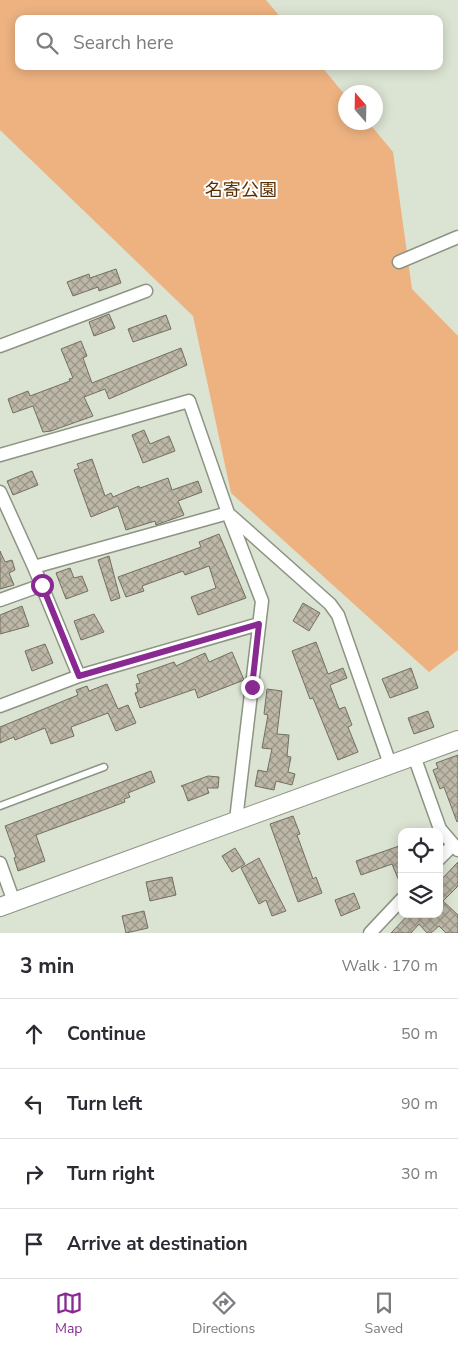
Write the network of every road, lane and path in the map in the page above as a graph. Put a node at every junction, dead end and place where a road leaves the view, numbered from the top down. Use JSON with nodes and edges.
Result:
{"nodes":[{"id":1,"x":458,"y":237,"type":"edge"},
{"id":2,"x":399,"y":262,"type":"dead end"},
{"id":3,"x":146,"y":291,"type":"dead end"},
{"id":4,"x":0,"y":346,"type":"edge"},
{"id":5,"x":0,"y":455,"type":"edge"},
{"id":6,"x":0,"y":493,"type":"edge"},
{"id":7,"x":228,"y":513,"type":"junction"},
{"id":8,"x":34,"y":567,"type":"junction"},
{"id":9,"x":42,"y":585,"type":"junction"},
{"id":10,"x":0,"y":600,"type":"edge"},
{"id":11,"x":259,"y":624,"type":"junction"},
{"id":12,"x":79,"y":676,"type":"junction"},
{"id":13,"x":0,"y":706,"type":"edge"},
{"id":14,"x":458,"y":740,"type":"edge"},
{"id":15,"x":414,"y":756,"type":"junction"},
{"id":16,"x":390,"y":764,"type":"junction"},
{"id":17,"x":104,"y":767,"type":"dead end"},
{"id":18,"x":0,"y":806,"type":"edge"},
{"id":19,"x":236,"y":820,"type":"junction"},
{"id":20,"x":455,"y":847,"type":"edge"},
{"id":21,"x":443,"y":856,"type":"edge"},
{"id":22,"x":0,"y":864,"type":"edge"},
{"id":23,"x":398,"y":903,"type":"edge"},
{"id":24,"x":7,"y":905,"type":"edge"},
{"id":25,"x":370,"y":933,"type":"edge"}],
"edges":[{"from":1,"to":2,"type":"street"},
{"from":3,"to":4,"type":"street"},
{"from":5,"to":7,"type":"street"},
{"from":6,"to":8,"type":"street"},
{"from":7,"to":8,"type":"street"},
{"from":7,"to":11,"type":"street"},
{"from":7,"to":16,"type":"street"},
{"from":8,"to":9,"type":"street"},
{"from":9,"to":10,"type":"street"},
{"from":9,"to":12,"type":"street"},
{"from":11,"to":12,"type":"street"},
{"from":11,"to":19,"type":"street"},
{"from":12,"to":13,"type":"street"},
{"from":14,"to":15,"type":"street"},
{"from":15,"to":16,"type":"street"},
{"from":15,"to":20,"type":"street"},
{"from":16,"to":19,"type":"street"},
{"from":17,"to":18,"type":"lane"},
{"from":19,"to":24,"type":"street"},
{"from":20,"to":21,"type":"street"},
{"from":22,"to":24,"type":"street"},
{"from":23,"to":25,"type":"street"}]}
